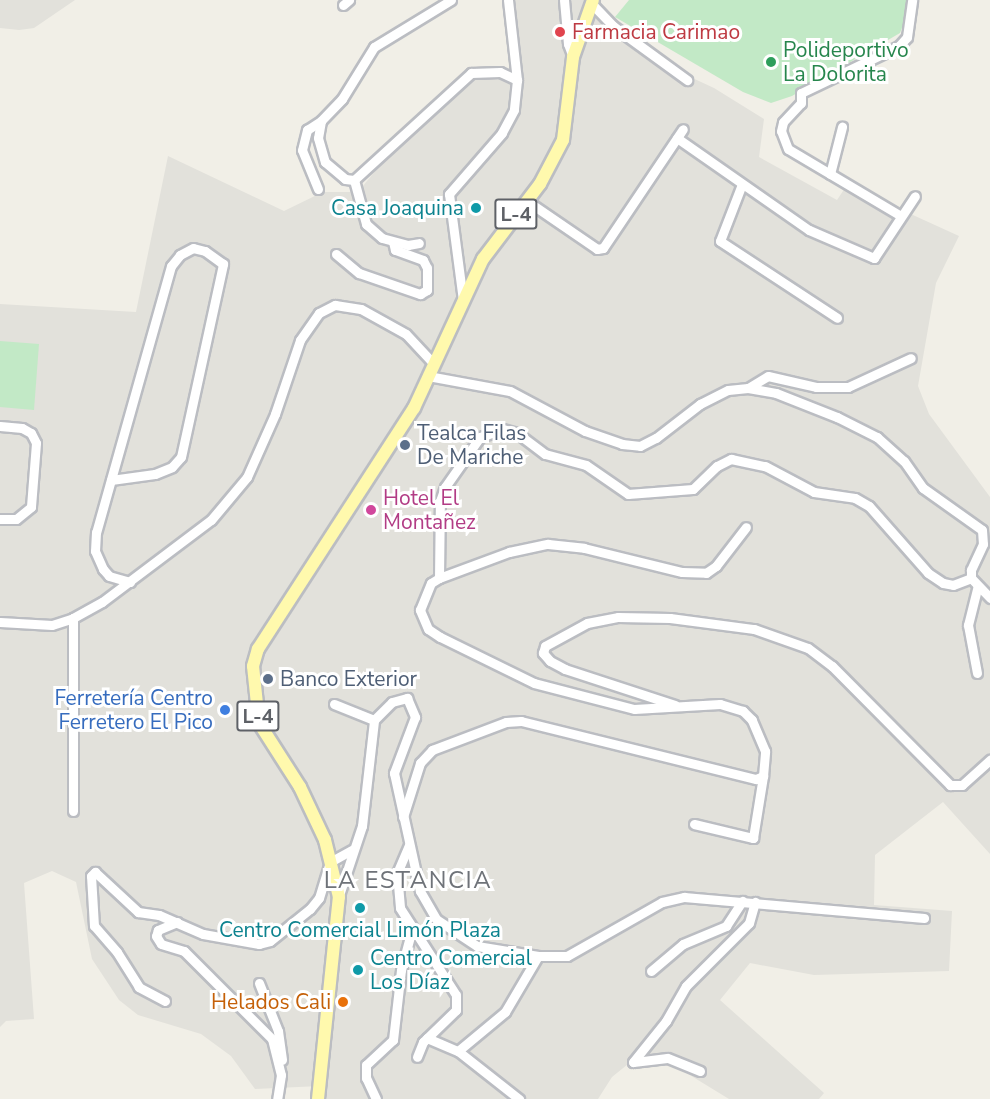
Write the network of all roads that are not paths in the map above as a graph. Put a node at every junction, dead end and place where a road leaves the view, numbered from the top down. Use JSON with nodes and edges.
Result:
{"nodes":[{"id":1,"x":451,"y":0,"type":"edge"},
{"id":2,"x":508,"y":0,"type":"edge"},
{"id":3,"x":564,"y":0,"type":"edge"},
{"id":4,"x":912,"y":0,"type":"edge"},
{"id":5,"x":592,"y":2,"type":"edge"},
{"id":6,"x":573,"y":57,"type":"junction"},
{"id":7,"x":517,"y":80,"type":"junction"},
{"id":8,"x":687,"y":80,"type":"dead end"},
{"id":9,"x":321,"y":121,"type":"junction"},
{"id":10,"x":842,"y":126,"type":"dead end"},
{"id":11,"x":683,"y":129,"type":"dead end"},
{"id":12,"x":677,"y":138,"type":"junction"},
{"id":13,"x":830,"y":174,"type":"junction"},
{"id":14,"x":354,"y":180,"type":"junction"},
{"id":15,"x":742,"y":184,"type":"junction"},
{"id":16,"x":318,"y":189,"type":"dead end"},
{"id":17,"x":915,"y":196,"type":"dead end"},
{"id":18,"x":527,"y":201,"type":"junction"},
{"id":19,"x":901,"y":216,"type":"junction"},
{"id":20,"x":393,"y":242,"type":"junction"},
{"id":21,"x":419,"y":243,"type":"dead end"},
{"id":22,"x":336,"y":254,"type":"dead end"},
{"id":23,"x":463,"y":301,"type":"junction"},
{"id":24,"x":837,"y":318,"type":"dead end"},
{"id":25,"x":911,"y":358,"type":"dead end"},
{"id":26,"x":434,"y":364,"type":"junction"},
{"id":27,"x":428,"y":376,"type":"junction"},
{"id":28,"x":748,"y":388,"type":"junction"},
{"id":29,"x":0,"y":426,"type":"edge"},
{"id":30,"x":111,"y":480,"type":"junction"},
{"id":31,"x":0,"y":519,"type":"edge"},
{"id":32,"x":746,"y":526,"type":"dead end"},
{"id":33,"x":439,"y":578,"type":"junction"},
{"id":34,"x":971,"y":578,"type":"junction"},
{"id":35,"x":130,"y":582,"type":"junction"},
{"id":36,"x":977,"y":588,"type":"junction"},
{"id":37,"x":990,"y":598,"type":"edge"},
{"id":38,"x":73,"y":618,"type":"junction"},
{"id":39,"x":0,"y":622,"type":"edge"},
{"id":40,"x":977,"y":673,"type":"dead end"},
{"id":41,"x":334,"y":704,"type":"dead end"},
{"id":42,"x":677,"y":706,"type":"junction"},
{"id":43,"x":374,"y":720,"type":"junction"},
{"id":44,"x":990,"y":760,"type":"edge"},
{"id":45,"x":763,"y":776,"type":"junction"},
{"id":46,"x":73,"y":811,"type":"dead end"},
{"id":47,"x":403,"y":817,"type":"junction"},
{"id":48,"x":694,"y":824,"type":"dead end"},
{"id":49,"x":409,"y":844,"type":"junction"},
{"id":50,"x":353,"y":849,"type":"junction"},
{"id":51,"x":330,"y":862,"type":"junction"},
{"id":52,"x":339,"y":897,"type":"junction"},
{"id":53,"x":742,"y":901,"type":"junction"},
{"id":54,"x":755,"y":902,"type":"junction"},
{"id":55,"x":924,"y":918,"type":"dead end"},
{"id":56,"x":177,"y":922,"type":"junction"},
{"id":57,"x":412,"y":928,"type":"junction"},
{"id":58,"x":538,"y":956,"type":"junction"},
{"id":59,"x":651,"y":971,"type":"dead end"},
{"id":60,"x":259,"y":983,"type":"dead end"},
{"id":61,"x":165,"y":1001,"type":"dead end"},
{"id":62,"x":427,"y":1038,"type":"junction"},
{"id":63,"x":458,"y":1051,"type":"junction"},
{"id":64,"x":417,"y":1057,"type":"dead end"},
{"id":65,"x":700,"y":1071,"type":"dead end"},
{"id":66,"x":281,"y":1075,"type":"junction"},
{"id":67,"x":277,"y":1099,"type":"edge"},
{"id":68,"x":318,"y":1099,"type":"edge"},
{"id":69,"x":376,"y":1099,"type":"edge"},
{"id":70,"x":519,"y":1099,"type":"edge"}],
"edges":[{"from":1,"to":9,"type":"street"},
{"from":2,"to":7,"type":"street"},
{"from":3,"to":6,"type":"street"},
{"from":4,"to":13,"type":"street"},
{"from":5,"to":6,"type":"main road","number":"L-4"},
{"from":5,"to":8,"type":"street"},
{"from":6,"to":18,"type":"main road","number":"L-4"},
{"from":7,"to":14,"type":"street"},
{"from":7,"to":23,"type":"street"},
{"from":9,"to":14,"type":"street"},
{"from":9,"to":16,"type":"street"},
{"from":10,"to":13,"type":"street"},
{"from":11,"to":12,"type":"street"},
{"from":12,"to":15,"type":"street"},
{"from":12,"to":18,"type":"street"},
{"from":13,"to":19,"type":"street"},
{"from":14,"to":20,"type":"street"},
{"from":15,"to":19,"type":"street"},
{"from":15,"to":24,"type":"street"},
{"from":17,"to":19,"type":"street"},
{"from":18,"to":23,"type":"main road","number":"L-4"},
{"from":20,"to":21,"type":"street"},
{"from":20,"to":22,"type":"street"},
{"from":23,"to":26,"type":"main road","number":"L-4"},
{"from":25,"to":28,"type":"street"},
{"from":26,"to":27,"type":"main road","number":"L-4"},
{"from":26,"to":35,"type":"street"},
{"from":27,"to":28,"type":"street"},
{"from":27,"to":51,"type":"main road","number":"L-4"},
{"from":28,"to":34,"type":"street"},
{"from":29,"to":31,"type":"street"},
{"from":30,"to":30,"type":"street"},
{"from":30,"to":35,"type":"street"},
{"from":32,"to":33,"type":"street"},
{"from":33,"to":34,"type":"street"},
{"from":33,"to":42,"type":"street"},
{"from":34,"to":36,"type":"street"},
{"from":35,"to":38,"type":"street"},
{"from":36,"to":37,"type":"street"},
{"from":36,"to":40,"type":"street"},
{"from":38,"to":39,"type":"street"},
{"from":38,"to":46,"type":"street"},
{"from":41,"to":43,"type":"street"},
{"from":42,"to":44,"type":"street"},
{"from":42,"to":45,"type":"street"},
{"from":43,"to":47,"type":"street"},
{"from":43,"to":50,"type":"street"},
{"from":45,"to":47,"type":"street"},
{"from":45,"to":48,"type":"street"},
{"from":47,"to":49,"type":"street"},
{"from":49,"to":57,"type":"street"},
{"from":49,"to":58,"type":"street"},
{"from":50,"to":51,"type":"street"},
{"from":50,"to":52,"type":"street"},
{"from":51,"to":52,"type":"main road","number":"L-4"},
{"from":51,"to":56,"type":"street"},
{"from":52,"to":68,"type":"main road","number":"L-4"},
{"from":53,"to":54,"type":"street"},
{"from":53,"to":58,"type":"street"},
{"from":53,"to":59,"type":"street"},
{"from":54,"to":55,"type":"street"},
{"from":54,"to":65,"type":"street"},
{"from":56,"to":61,"type":"street"},
{"from":56,"to":66,"type":"street"},
{"from":57,"to":62,"type":"street"},
{"from":57,"to":69,"type":"street"},
{"from":58,"to":63,"type":"street"},
{"from":60,"to":66,"type":"street"},
{"from":62,"to":63,"type":"street"},
{"from":62,"to":64,"type":"street"},
{"from":63,"to":70,"type":"street"},
{"from":66,"to":67,"type":"street"}]}
